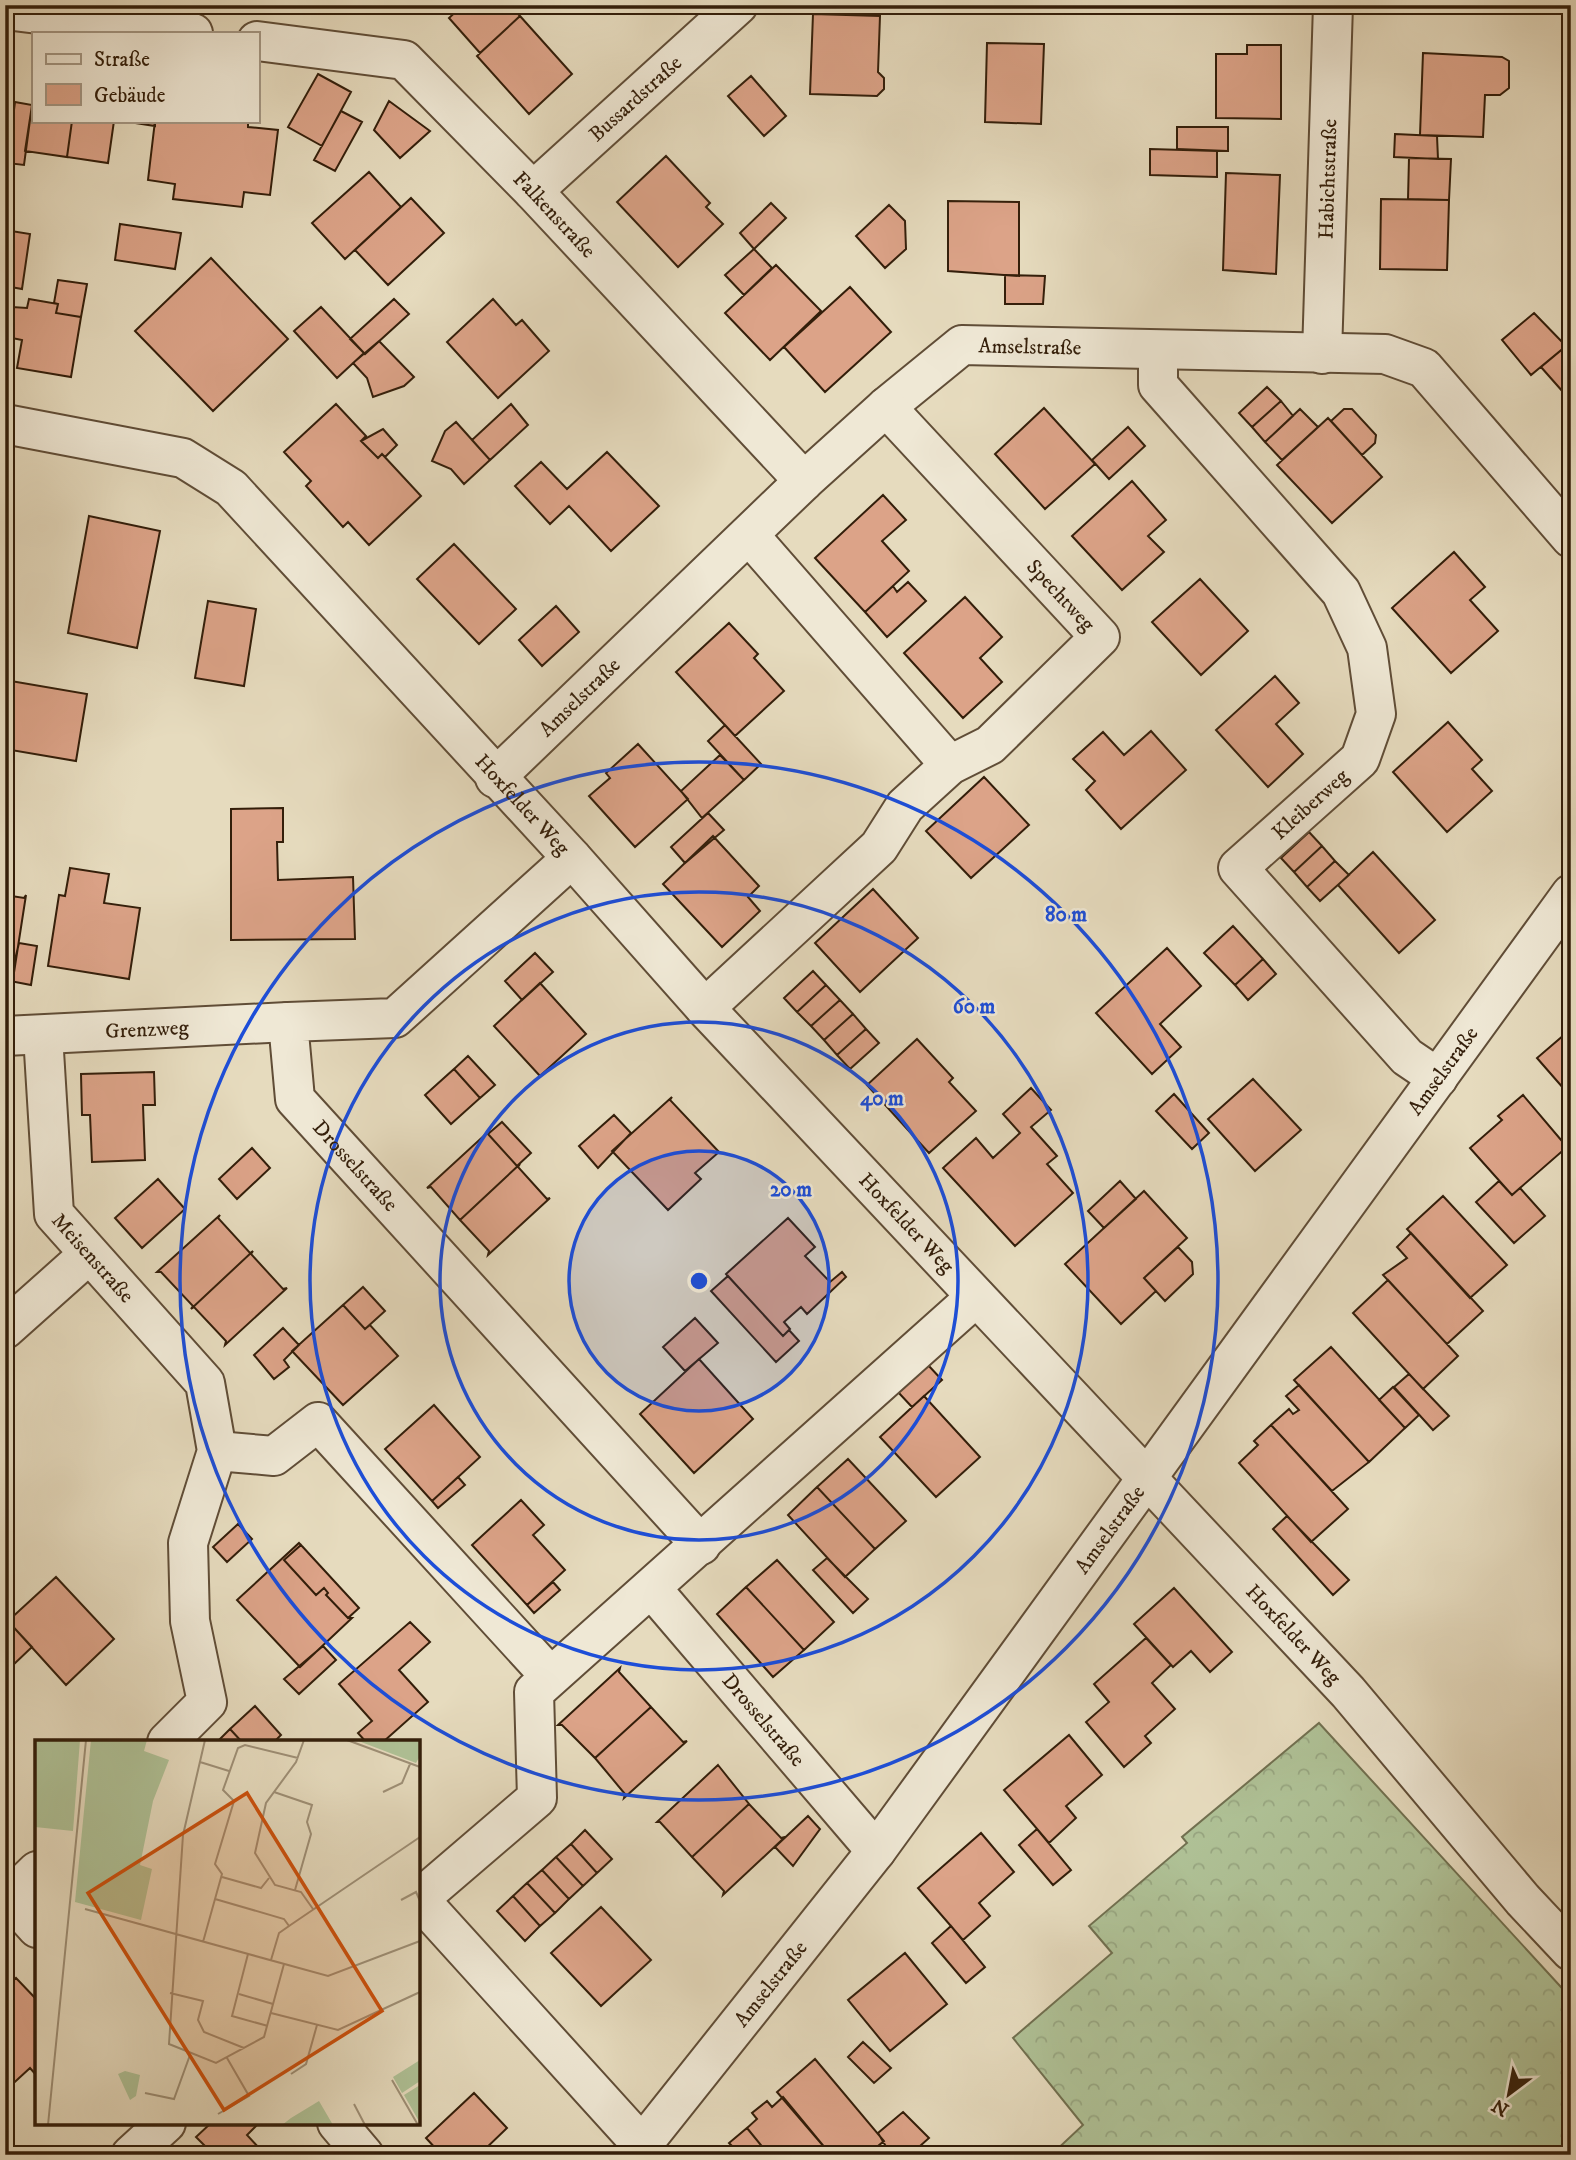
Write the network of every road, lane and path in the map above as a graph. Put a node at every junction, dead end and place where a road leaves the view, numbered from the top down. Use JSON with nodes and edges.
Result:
{"nodes":[{"id":1,"x":738,"y":5,"type":"edge"},
{"id":2,"x":1333,"y":5,"type":"edge"},
{"id":3,"x":5,"y":10,"type":"edge"},
{"id":4,"x":185,"y":32,"type":"edge"},
{"id":5,"x":259,"y":41,"type":"edge"},
{"id":6,"x":533,"y":191,"type":"junction"},
{"id":7,"x":1158,"y":350,"type":"junction"},
{"id":8,"x":1322,"y":354,"type":"junction"},
{"id":9,"x":886,"y":407,"type":"junction"},
{"id":10,"x":5,"y":424,"type":"edge"},
{"id":11,"x":804,"y":481,"type":"junction"},
{"id":12,"x":749,"y":536,"type":"junction"},
{"id":13,"x":1571,"y":538,"type":"edge"},
{"id":14,"x":950,"y":765,"type":"junction"},
{"id":15,"x":495,"y":778,"type":"junction"},
{"id":16,"x":572,"y":858,"type":"junction"},
{"id":17,"x":1571,"y":894,"type":"edge"},
{"id":18,"x":705,"y":1007,"type":"junction"},
{"id":19,"x":288,"y":1022,"type":"junction"},
{"id":20,"x":43,"y":1035,"type":"junction"},
{"id":21,"x":5,"y":1036,"type":"edge"},
{"id":22,"x":1438,"y":1078,"type":"junction"},
{"id":23,"x":88,"y":1255,"type":"junction"},
{"id":24,"x":976,"y":1297,"type":"junction"},
{"id":25,"x":5,"y":1329,"type":"edge"},
{"id":26,"x":217,"y":1451,"type":"junction"},
{"id":27,"x":1148,"y":1479,"type":"junction"},
{"id":28,"x":701,"y":1545,"type":"junction"},
{"id":29,"x":652,"y":1589,"type":"junction"},
{"id":30,"x":550,"y":1676,"type":"junction"},
{"id":31,"x":169,"y":1740,"type":"edge"},
{"id":32,"x":876,"y":1851,"type":"junction"},
{"id":33,"x":35,"y":1873,"type":"edge"},
{"id":34,"x":420,"y":1897,"type":"edge"},
{"id":35,"x":8,"y":1900,"type":"edge"},
{"id":36,"x":420,"y":1901,"type":"edge"},
{"id":37,"x":35,"y":1926,"type":"edge"},
{"id":38,"x":1571,"y":1951,"type":"edge"},
{"id":39,"x":164,"y":2125,"type":"edge"},
{"id":40,"x":339,"y":2125,"type":"edge"},
{"id":41,"x":638,"y":2150,"type":"edge"},
{"id":42,"x":131,"y":2155,"type":"edge"},
{"id":43,"x":364,"y":2155,"type":"edge"}],
"edges":[{"from":1,"to":6,"type":"street","name":"Bussardstraße"},
{"from":2,"to":8,"type":"street","name":"Habichtstraße"},
{"from":3,"to":4,"type":"street"},
{"from":5,"to":6,"type":"street","name":"Falkenstraße"},
{"from":6,"to":11,"type":"street","name":"Falkenstraße"},
{"from":7,"to":8,"type":"street","name":"Amselstraße"},
{"from":7,"to":9,"type":"street","name":"Amselstraße"},
{"from":7,"to":22,"type":"street","name":"Kleiberweg"},
{"from":8,"to":13,"type":"street","name":"Amselstraße"},
{"from":9,"to":11,"type":"street","name":"Amselstraße"},
{"from":9,"to":14,"type":"street","name":"Spechtweg"},
{"from":10,"to":15,"type":"street","name":"Hoxfelder Weg"},
{"from":11,"to":12,"type":"street","name":"Amselstraße"},
{"from":12,"to":14,"type":"street"},
{"from":12,"to":15,"type":"street","name":"Amselstraße"},
{"from":14,"to":18,"type":"street","name":"Spechtweg"},
{"from":15,"to":16,"type":"street","name":"Hoxfelder Weg"},
{"from":16,"to":18,"type":"street","name":"Hoxfelder Weg"},
{"from":16,"to":19,"type":"street"},
{"from":17,"to":22,"type":"street","name":"Amselstraße"},
{"from":18,"to":24,"type":"street","name":"Hoxfelder Weg"},
{"from":19,"to":20,"type":"street","name":"Grenzweg"},
{"from":19,"to":28,"type":"street","name":"Drosselstraße"},
{"from":20,"to":21,"type":"street","name":"Grenzweg"},
{"from":20,"to":23,"type":"street","name":"Meisenstraße"},
{"from":22,"to":27,"type":"street","name":"Amselstraße"},
{"from":23,"to":25,"type":"street"},
{"from":23,"to":26,"type":"street","name":"Meisenstraße"},
{"from":24,"to":27,"type":"street","name":"Hoxfelder Weg"},
{"from":24,"to":28,"type":"street"},
{"from":26,"to":30,"type":"street"},
{"from":26,"to":31,"type":"street","name":"Meisenstraße"},
{"from":27,"to":32,"type":"street","name":"Amselstraße"},
{"from":27,"to":38,"type":"street","name":"Hoxfelder Weg"},
{"from":28,"to":29,"type":"street"},
{"from":29,"to":30,"type":"street"},
{"from":29,"to":32,"type":"street","name":"Drosselstraße"},
{"from":30,"to":34,"type":"street"},
{"from":32,"to":41,"type":"street","name":"Amselstraße"},
{"from":33,"to":35,"type":"street"},
{"from":35,"to":37,"type":"street"},
{"from":36,"to":41,"type":"street"},
{"from":39,"to":42,"type":"street"},
{"from":40,"to":43,"type":"street"}]}
